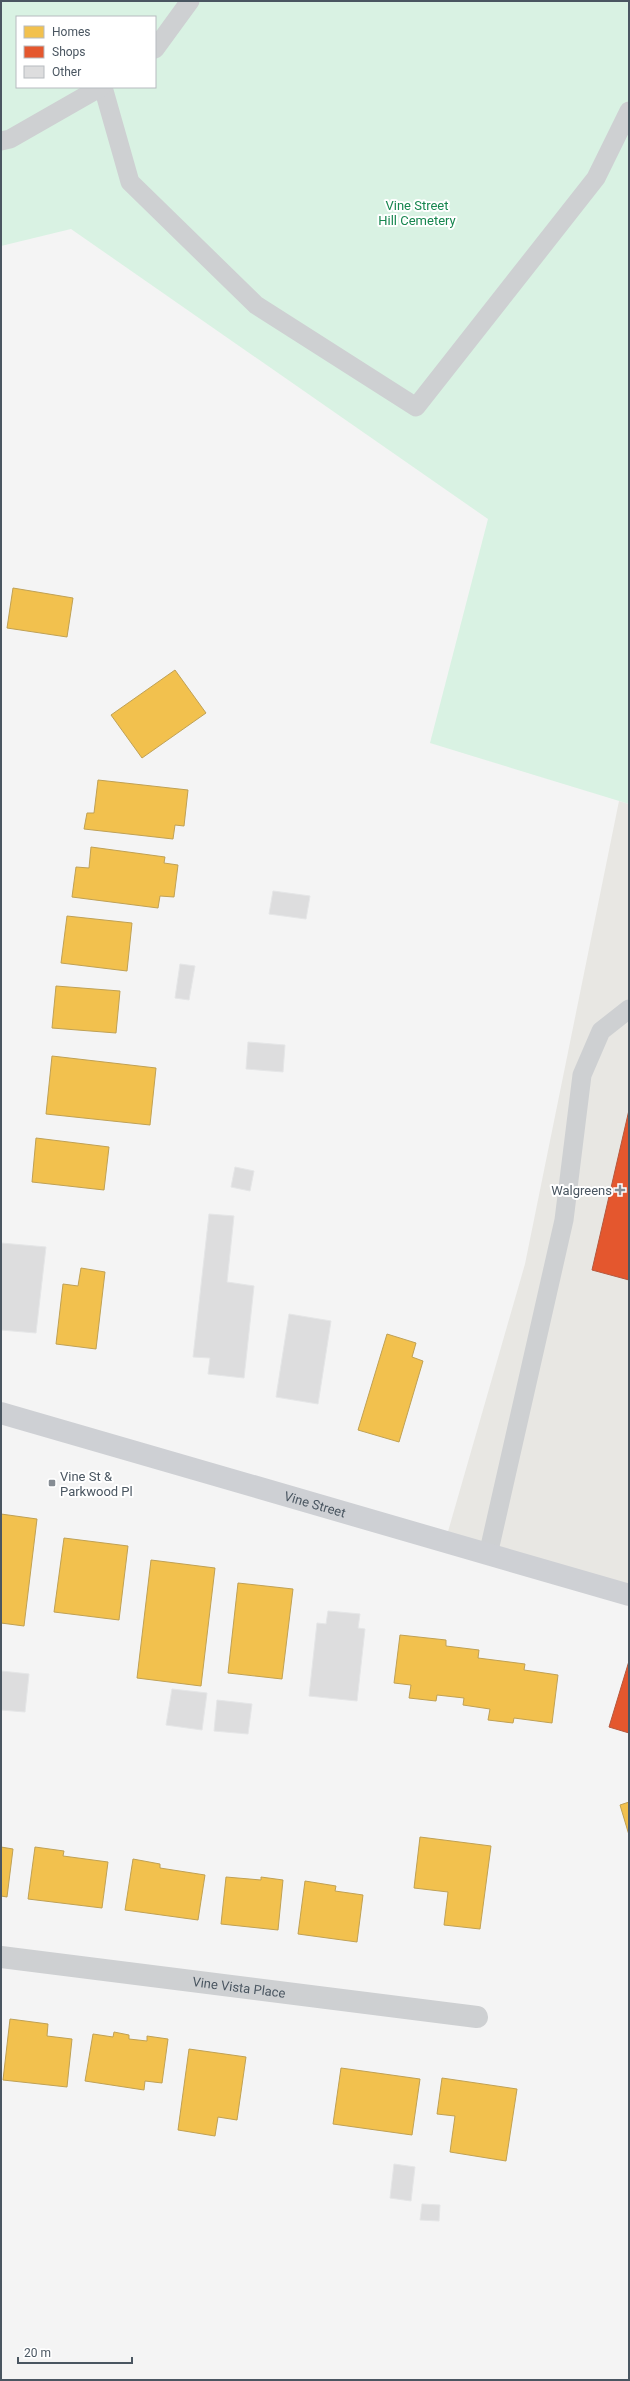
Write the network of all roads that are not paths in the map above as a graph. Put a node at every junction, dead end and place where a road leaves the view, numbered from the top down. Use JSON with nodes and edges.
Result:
{"nodes":[{"id":1,"x":190,"y":1,"type":"edge"},
{"id":2,"x":156,"y":48,"type":"edge"},
{"id":3,"x":100,"y":88,"type":"edge"},
{"id":4,"x":102,"y":88,"type":"edge"},
{"id":5,"x":629,"y":111,"type":"edge"},
{"id":6,"x":1,"y":141,"type":"edge"},
{"id":7,"x":629,"y":1008,"type":"edge"},
{"id":8,"x":1,"y":1413,"type":"edge"},
{"id":9,"x":488,"y":1554,"type":"junction"},
{"id":10,"x":629,"y":1595,"type":"edge"},
{"id":11,"x":1,"y":1957,"type":"edge"},
{"id":12,"x":477,"y":2017,"type":"dead end"}],
"edges":[{"from":1,"to":2,"type":"lane"},
{"from":3,"to":6,"type":"lane"},
{"from":4,"to":5,"type":"lane"},
{"from":7,"to":9,"type":"lane"},
{"from":8,"to":9,"type":"main road","name":"Vine Street"},
{"from":9,"to":10,"type":"main road","name":"Vine Street"},
{"from":11,"to":12,"type":"street","name":"Vine Vista Place"}]}
